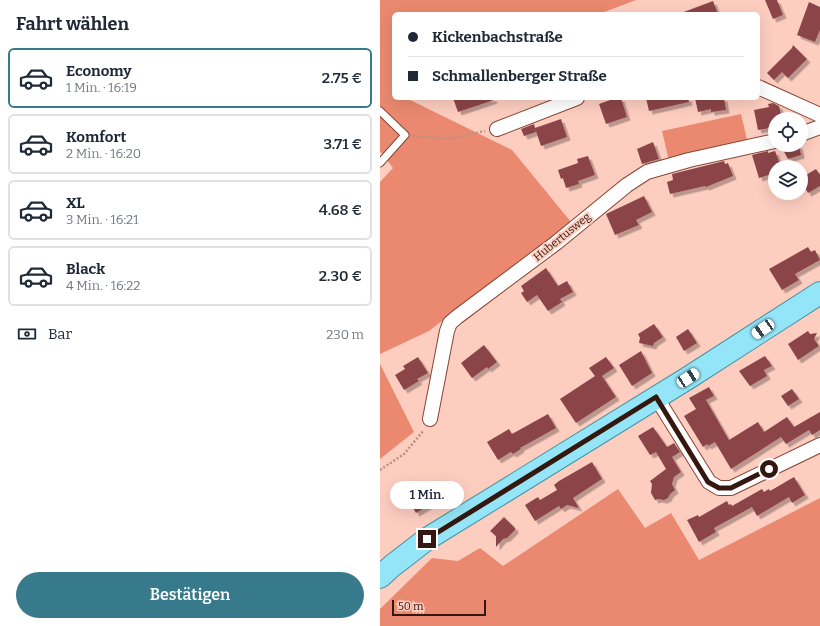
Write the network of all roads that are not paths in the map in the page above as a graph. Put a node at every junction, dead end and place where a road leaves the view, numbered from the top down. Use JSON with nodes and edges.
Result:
{"nodes":[{"id":1,"x":760,"y":88,"type":"edge"},
{"id":2,"x":572,"y":100,"type":"edge"},
{"id":3,"x":380,"y":111,"type":"edge"},
{"id":4,"x":820,"y":115,"type":"edge"},
{"id":5,"x":820,"y":127,"type":"edge"},
{"id":6,"x":497,"y":129,"type":"road end"},
{"id":7,"x":808,"y":131,"type":"edge"},
{"id":8,"x":768,"y":142,"type":"edge"},
{"id":9,"x":380,"y":163,"type":"edge"},
{"id":10,"x":820,"y":293,"type":"edge"},
{"id":11,"x":656,"y":397,"type":"junction"},
{"id":12,"x":430,"y":419,"type":"road end"},
{"id":13,"x":820,"y":445,"type":"edge"},
{"id":14,"x":380,"y":577,"type":"edge"}],
"edges":[{"from":1,"to":4,"type":"street"},
{"from":2,"to":6,"type":"street"},
{"from":3,"to":9,"type":"lane"},
{"from":5,"to":7,"type":"street"},
{"from":8,"to":12,"type":"street","name":"Hubertusweg"},
{"from":10,"to":11,"type":"main road"},
{"from":11,"to":13,"type":"street"},
{"from":11,"to":14,"type":"main road"}]}
